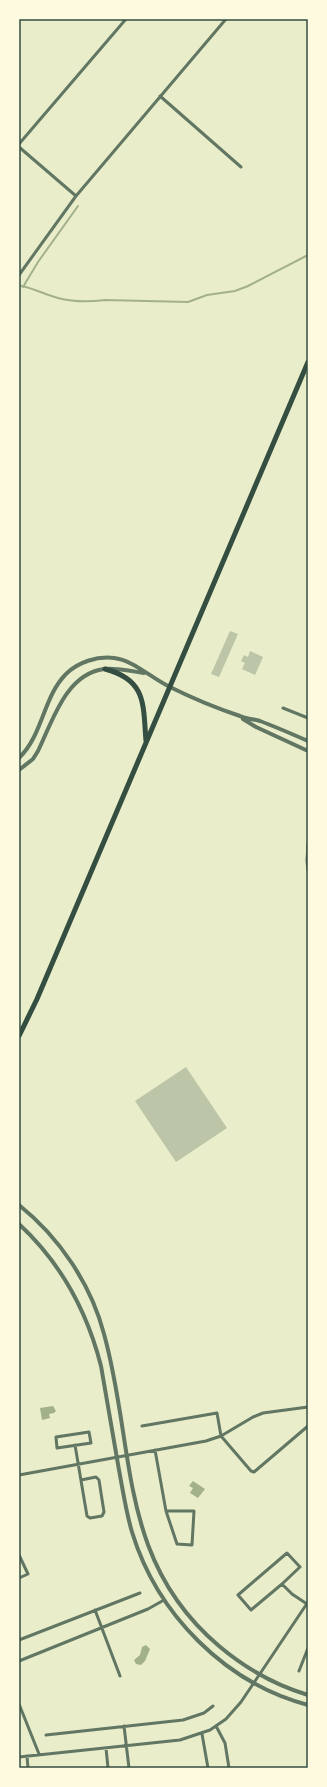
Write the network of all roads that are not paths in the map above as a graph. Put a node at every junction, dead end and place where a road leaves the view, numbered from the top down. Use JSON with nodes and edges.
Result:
{"nodes":[{"id":1,"x":126,"y":19,"type":"edge"},
{"id":2,"x":226,"y":19,"type":"edge"},
{"id":3,"x":160,"y":96,"type":"junction"},
{"id":4,"x":19,"y":146,"type":"edge"},
{"id":5,"x":241,"y":167,"type":"dead end"},
{"id":6,"x":76,"y":196,"type":"junction"},
{"id":7,"x":19,"y":275,"type":"edge"},
{"id":8,"x":308,"y":362,"type":"edge"},
{"id":9,"x":105,"y":669,"type":"junction"},
{"id":10,"x":146,"y":673,"type":"junction"},
{"id":11,"x":170,"y":687,"type":"junction"},
{"id":12,"x":283,"y":708,"type":"dead end"},
{"id":13,"x":241,"y":717,"type":"junction"},
{"id":14,"x":308,"y":718,"type":"edge"},
{"id":15,"x":308,"y":741,"type":"edge"},
{"id":16,"x":146,"y":742,"type":"junction"},
{"id":17,"x":308,"y":751,"type":"edge"},
{"id":18,"x":19,"y":758,"type":"edge"},
{"id":19,"x":19,"y":770,"type":"edge"},
{"id":20,"x":308,"y":843,"type":"edge"},
{"id":21,"x":308,"y":870,"type":"edge"},
{"id":22,"x":19,"y":1036,"type":"edge"},
{"id":23,"x":19,"y":1205,"type":"edge"},
{"id":24,"x":19,"y":1224,"type":"edge"},
{"id":25,"x":308,"y":1406,"type":"edge"},
{"id":26,"x":142,"y":1426,"type":"dead end"},
{"id":27,"x":308,"y":1426,"type":"edge"},
{"id":28,"x":221,"y":1436,"type":"junction"},
{"id":29,"x":76,"y":1445,"type":"junction"},
{"id":30,"x":155,"y":1450,"type":"junction"},
{"id":31,"x":126,"y":1455,"type":"junction"},
{"id":32,"x":116,"y":1456,"type":"junction"},
{"id":33,"x":78,"y":1463,"type":"junction"},
{"id":34,"x":19,"y":1475,"type":"edge"},
{"id":35,"x":81,"y":1480,"type":"junction"},
{"id":36,"x":166,"y":1510,"type":"junction"},
{"id":37,"x":19,"y":1555,"type":"edge"},
{"id":38,"x":19,"y":1578,"type":"edge"},
{"id":39,"x":282,"y":1584,"type":"junction"},
{"id":40,"x":140,"y":1593,"type":"dead end"},
{"id":41,"x":164,"y":1600,"type":"junction"},
{"id":42,"x":307,"y":1604,"type":"edge"},
{"id":43,"x":95,"y":1610,"type":"junction"},
{"id":44,"x":102,"y":1629,"type":"junction"},
{"id":45,"x":19,"y":1640,"type":"edge"},
{"id":46,"x":308,"y":1648,"type":"edge"},
{"id":47,"x":19,"y":1661,"type":"edge"},
{"id":48,"x":299,"y":1671,"type":"dead end"},
{"id":49,"x":259,"y":1674,"type":"junction"},
{"id":50,"x":120,"y":1676,"type":"dead end"},
{"id":51,"x":254,"y":1683,"type":"junction"},
{"id":52,"x":308,"y":1695,"type":"edge"},
{"id":53,"x":19,"y":1704,"type":"edge"},
{"id":54,"x":308,"y":1705,"type":"edge"},
{"id":55,"x":213,"y":1706,"type":"dead end"},
{"id":56,"x":124,"y":1726,"type":"junction"},
{"id":57,"x":216,"y":1726,"type":"junction"},
{"id":58,"x":202,"y":1734,"type":"junction"},
{"id":59,"x":46,"y":1735,"type":"dead end"},
{"id":60,"x":126,"y":1746,"type":"junction"},
{"id":61,"x":106,"y":1748,"type":"junction"},
{"id":62,"x":39,"y":1754,"type":"junction"},
{"id":63,"x":27,"y":1756,"type":"junction"},
{"id":64,"x":19,"y":1757,"type":"edge"},
{"id":65,"x":28,"y":1768,"type":"edge"},
{"id":66,"x":108,"y":1768,"type":"edge"},
{"id":67,"x":129,"y":1768,"type":"edge"},
{"id":68,"x":208,"y":1768,"type":"edge"},
{"id":69,"x":228,"y":1768,"type":"edge"}],
"edges":[{"from":1,"to":4,"type":"street"},
{"from":2,"to":3,"type":"street"},
{"from":3,"to":5,"type":"street"},
{"from":3,"to":6,"type":"street"},
{"from":4,"to":6,"type":"street"},
{"from":6,"to":7,"type":"street"},
{"from":8,"to":11,"type":"main road"},
{"from":9,"to":10,"type":"street"},
{"from":9,"to":16,"type":"main road"},
{"from":9,"to":19,"type":"street"},
{"from":10,"to":11,"type":"street"},
{"from":10,"to":18,"type":"street"},
{"from":11,"to":13,"type":"street"},
{"from":11,"to":16,"type":"main road"},
{"from":12,"to":14,"type":"street"},
{"from":13,"to":15,"type":"street"},
{"from":13,"to":17,"type":"street"},
{"from":16,"to":22,"type":"main road"},
{"from":20,"to":21,"type":"street"},
{"from":23,"to":31,"type":"street"},
{"from":24,"to":32,"type":"street"},
{"from":25,"to":28,"type":"street"},
{"from":26,"to":28,"type":"street"},
{"from":27,"to":28,"type":"street"},
{"from":28,"to":30,"type":"street"},
{"from":29,"to":29,"type":"street"},
{"from":29,"to":33,"type":"street"},
{"from":30,"to":31,"type":"street"},
{"from":30,"to":36,"type":"street"},
{"from":31,"to":32,"type":"street"},
{"from":31,"to":49,"type":"street"},
{"from":32,"to":33,"type":"street"},
{"from":32,"to":41,"type":"street"},
{"from":33,"to":34,"type":"street"},
{"from":33,"to":35,"type":"street"},
{"from":35,"to":35,"type":"street"},
{"from":36,"to":36,"type":"street"},
{"from":37,"to":38,"type":"street"},
{"from":39,"to":39,"type":"street"},
{"from":39,"to":42,"type":"street"},
{"from":40,"to":43,"type":"street"},
{"from":41,"to":44,"type":"street"},
{"from":41,"to":51,"type":"street"},
{"from":42,"to":49,"type":"street"},
{"from":43,"to":44,"type":"street"},
{"from":43,"to":45,"type":"street"},
{"from":44,"to":47,"type":"street"},
{"from":44,"to":50,"type":"street"},
{"from":46,"to":48,"type":"street"},
{"from":49,"to":51,"type":"street"},
{"from":49,"to":52,"type":"street"},
{"from":51,"to":54,"type":"street"},
{"from":51,"to":57,"type":"street"},
{"from":53,"to":62,"type":"street"},
{"from":55,"to":56,"type":"street"},
{"from":56,"to":59,"type":"street"},
{"from":56,"to":60,"type":"street"},
{"from":57,"to":58,"type":"street"},
{"from":57,"to":69,"type":"street"},
{"from":58,"to":60,"type":"street"},
{"from":58,"to":68,"type":"street"},
{"from":60,"to":61,"type":"street"},
{"from":60,"to":67,"type":"street"},
{"from":61,"to":62,"type":"street"},
{"from":61,"to":66,"type":"street"},
{"from":62,"to":63,"type":"street"},
{"from":63,"to":64,"type":"street"},
{"from":63,"to":65,"type":"street"}]}
